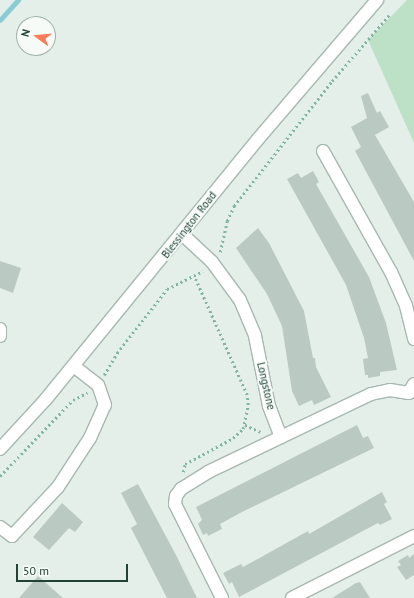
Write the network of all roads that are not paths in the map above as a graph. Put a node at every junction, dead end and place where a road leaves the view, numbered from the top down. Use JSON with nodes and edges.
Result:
{"nodes":[{"id":1,"x":377,"y":0,"type":"edge"},
{"id":2,"x":323,"y":151,"type":"dead end"},
{"id":3,"x":182,"y":234,"type":"junction"},
{"id":4,"x":0,"y":329,"type":"edge"},
{"id":5,"x":0,"y":336,"type":"edge"},
{"id":6,"x":414,"y":339,"type":"edge"},
{"id":7,"x":74,"y":366,"type":"junction"},
{"id":8,"x":412,"y":392,"type":"edge"},
{"id":9,"x":281,"y":437,"type":"junction"},
{"id":10,"x":0,"y":449,"type":"edge"},
{"id":11,"x":0,"y":527,"type":"edge"},
{"id":12,"x":414,"y":536,"type":"edge"},
{"id":13,"x":299,"y":596,"type":"edge"},
{"id":14,"x":222,"y":598,"type":"edge"}],
"edges":[{"from":1,"to":3,"type":"street","name":"Blessington Road"},
{"from":2,"to":6,"type":"street"},
{"from":3,"to":7,"type":"street","name":"Blessington Road"},
{"from":3,"to":9,"type":"street","name":"Longstone"},
{"from":4,"to":5,"type":"street"},
{"from":7,"to":10,"type":"street","name":"Blessington Road"},
{"from":7,"to":11,"type":"street"},
{"from":8,"to":9,"type":"street"},
{"from":9,"to":14,"type":"street"},
{"from":12,"to":13,"type":"street"}]}
